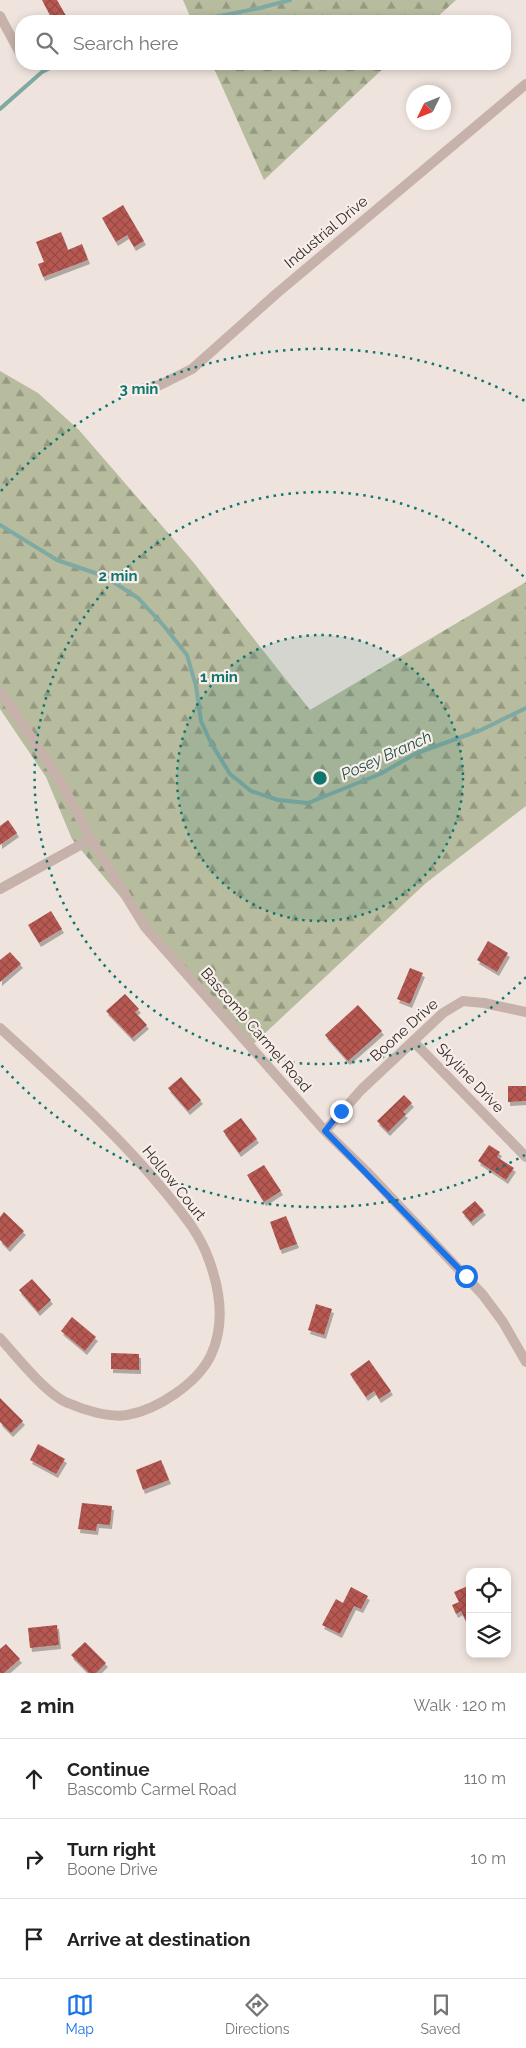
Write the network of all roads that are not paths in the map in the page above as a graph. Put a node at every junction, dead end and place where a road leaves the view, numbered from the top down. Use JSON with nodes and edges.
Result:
{"nodes":[{"id":1,"x":0,"y":16,"type":"edge"},
{"id":2,"x":15,"y":44,"type":"edge"},
{"id":3,"x":526,"y":84,"type":"edge"},
{"id":4,"x":138,"y":390,"type":"dead end"},
{"id":5,"x":0,"y":691,"type":"edge"},
{"id":6,"x":91,"y":839,"type":"junction"},
{"id":7,"x":0,"y":889,"type":"edge"},
{"id":8,"x":526,"y":1012,"type":"edge"},
{"id":9,"x":0,"y":1028,"type":"edge"},
{"id":10,"x":414,"y":1041,"type":"junction"},
{"id":11,"x":325,"y":1131,"type":"junction"},
{"id":12,"x":526,"y":1157,"type":"edge"},
{"id":13,"x":0,"y":1338,"type":"edge"},
{"id":14,"x":526,"y":1362,"type":"edge"}],
"edges":[{"from":1,"to":2,"type":"street"},
{"from":3,"to":4,"type":"street","name":"Industrial Drive"},
{"from":5,"to":6,"type":"street","name":"Bascomb Carmel Road"},
{"from":6,"to":7,"type":"street"},
{"from":6,"to":11,"type":"street","name":"Bascomb Carmel Road"},
{"from":8,"to":10,"type":"street","name":"Boone Drive"},
{"from":9,"to":13,"type":"street","name":"Hollow Court"},
{"from":10,"to":11,"type":"street","name":"Boone Drive"},
{"from":10,"to":12,"type":"street","name":"Skyline Drive"},
{"from":11,"to":14,"type":"street","name":"Bascomb Carmel Road"}]}
